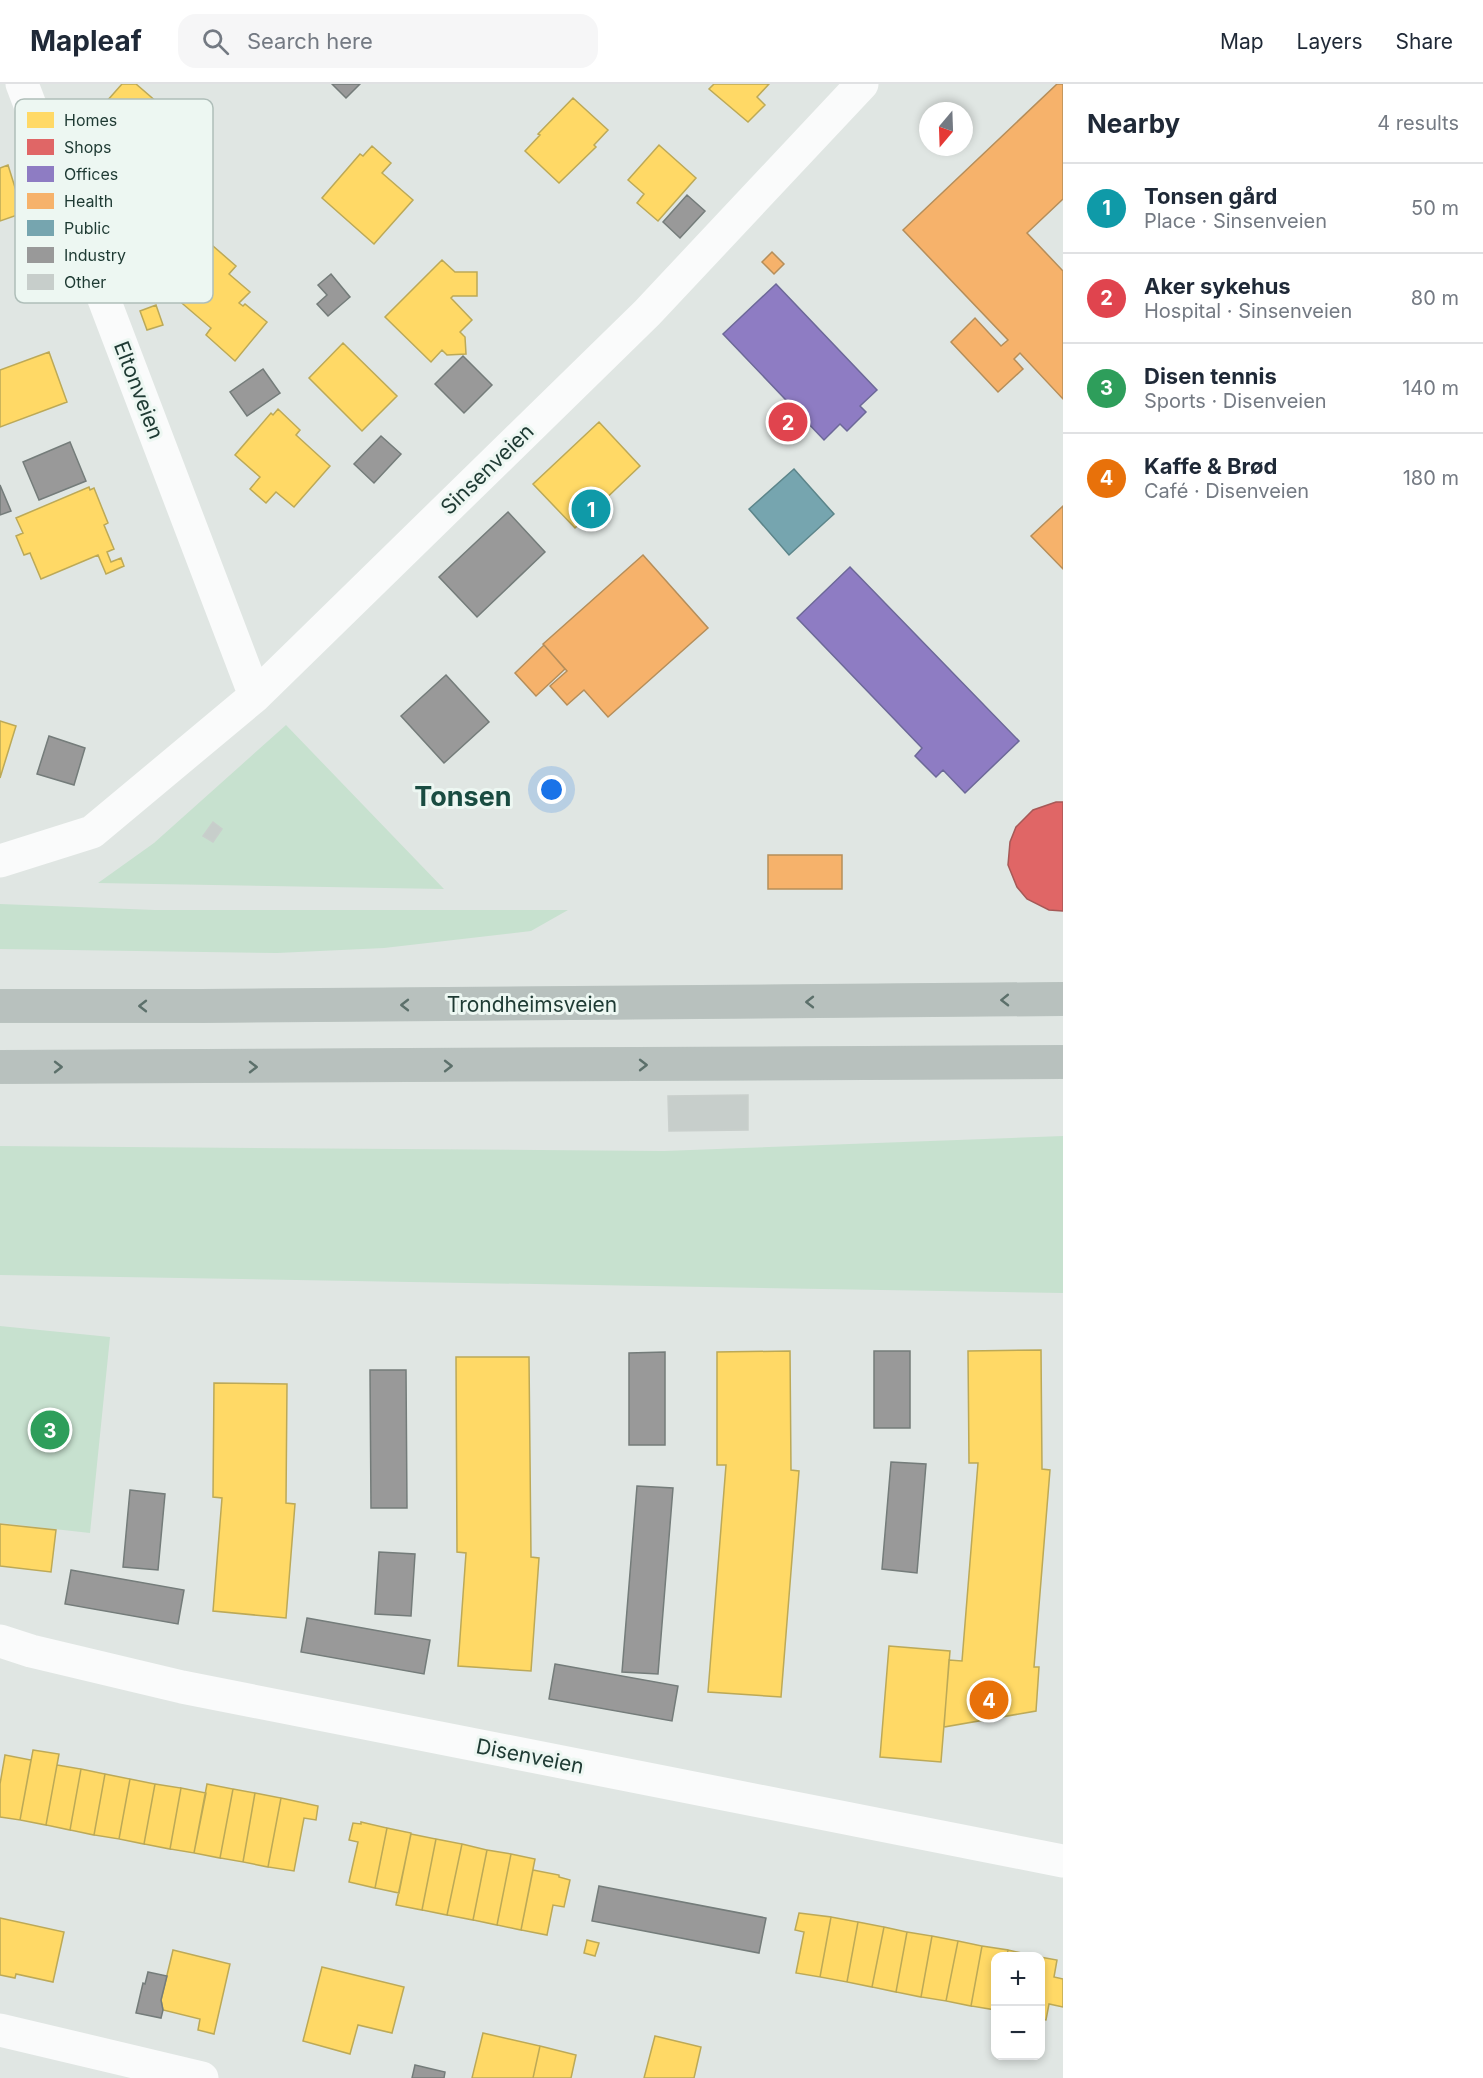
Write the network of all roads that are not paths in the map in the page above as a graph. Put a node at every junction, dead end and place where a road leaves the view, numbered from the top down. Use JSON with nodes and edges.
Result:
{"nodes":[{"id":1,"x":22,"y":84,"type":"edge"},
{"id":2,"x":862,"y":84,"type":"edge"},
{"id":3,"x":28,"y":99,"type":"edge"},
{"id":4,"x":105,"y":303,"type":"edge"},
{"id":5,"x":255,"y":696,"type":"junction"},
{"id":6,"x":0,"y":861,"type":"edge"},
{"id":7,"x":1063,"y":999,"type":"edge"},
{"id":8,"x":0,"y":1006,"type":"edge"},
{"id":9,"x":1063,"y":1062,"type":"edge"},
{"id":10,"x":0,"y":1067,"type":"edge"},
{"id":11,"x":0,"y":1641,"type":"edge"},
{"id":12,"x":1063,"y":1861,"type":"edge"},
{"id":13,"x":0,"y":2030,"type":"edge"},
{"id":14,"x":202,"y":2078,"type":"edge"}],
"edges":[{"from":1,"to":3,"type":"street","name":"Eltonveien"},
{"from":2,"to":5,"type":"street","name":"Sinsenveien"},
{"from":4,"to":5,"type":"street","name":"Eltonveien"},
{"from":5,"to":6,"type":"street","name":"Sinsenveien"},
{"from":7,"to":8,"type":"highway","name":"Trondheimsveien","one_way":true},
{"from":10,"to":9,"type":"highway","one_way":true},
{"from":11,"to":12,"type":"street","name":"Disenveien"},
{"from":13,"to":14,"type":"street"}]}
